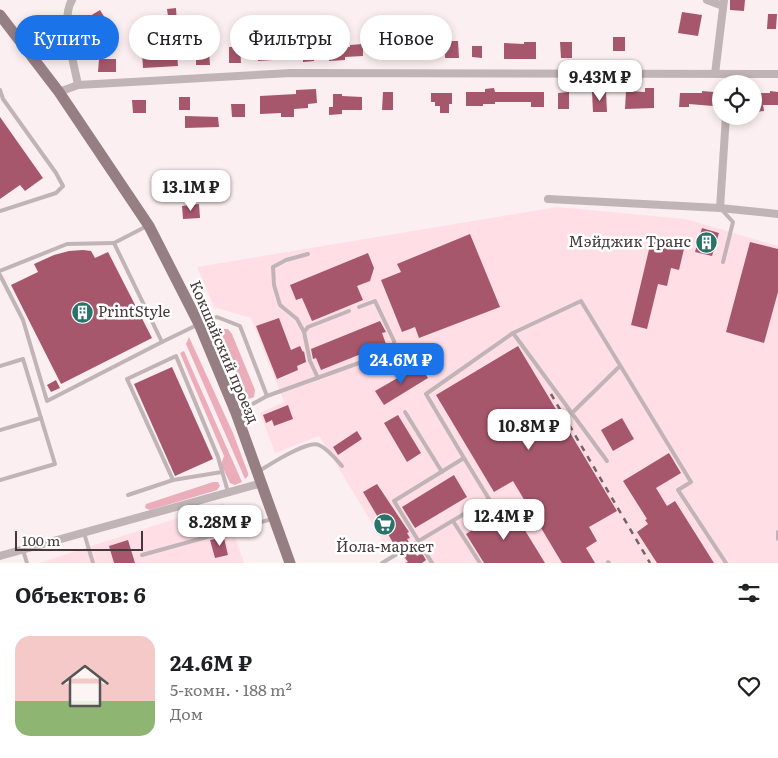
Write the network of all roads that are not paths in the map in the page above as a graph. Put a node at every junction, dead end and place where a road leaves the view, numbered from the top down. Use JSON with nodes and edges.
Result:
{"nodes":[{"id":1,"x":72,"y":0,"type":"edge"},
{"id":2,"x":707,"y":0,"type":"edge"},
{"id":3,"x":724,"y":3,"type":"edge"},
{"id":4,"x":0,"y":15,"type":"edge"},
{"id":5,"x":715,"y":74,"type":"junction"},
{"id":6,"x":778,"y":74,"type":"edge"},
{"id":7,"x":78,"y":85,"type":"junction"},
{"id":8,"x":0,"y":90,"type":"edge"},
{"id":9,"x":59,"y":92,"type":"junction"},
{"id":10,"x":2,"y":100,"type":"edge"},
{"id":11,"x":725,"y":125,"type":"edge"},
{"id":12,"x":548,"y":199,"type":"dead end"},
{"id":13,"x":720,"y":208,"type":"junction"},
{"id":14,"x":0,"y":211,"type":"edge"},
{"id":15,"x":778,"y":214,"type":"edge"},
{"id":16,"x":149,"y":226,"type":"junction"},
{"id":17,"x":114,"y":243,"type":"junction"},
{"id":18,"x":308,"y":254,"type":"dead end"},
{"id":19,"x":723,"y":262,"type":"dead end"},
{"id":20,"x":0,"y":271,"type":"edge"},
{"id":21,"x":0,"y":275,"type":"edge"},
{"id":22,"x":359,"y":307,"type":"dead end"},
{"id":23,"x":349,"y":311,"type":"dead end"},
{"id":24,"x":199,"y":324,"type":"junction"},
{"id":25,"x":304,"y":332,"type":"junction"},
{"id":26,"x":513,"y":333,"type":"junction"},
{"id":27,"x":162,"y":342,"type":"junction"},
{"id":28,"x":394,"y":350,"type":"junction"},
{"id":29,"x":0,"y":366,"type":"edge"},
{"id":30,"x":620,"y":366,"type":"junction"},
{"id":31,"x":406,"y":367,"type":"dead end"},
{"id":32,"x":318,"y":378,"type":"junction"},
{"id":33,"x":267,"y":396,"type":"junction"},
{"id":34,"x":405,"y":412,"type":"dead end"},
{"id":35,"x":236,"y":413,"type":"junction"},
{"id":36,"x":572,"y":414,"type":"junction"},
{"id":37,"x":41,"y":418,"type":"junction"},
{"id":38,"x":0,"y":430,"type":"edge"},
{"id":39,"x":464,"y":458,"type":"junction"},
{"id":40,"x":607,"y":461,"type":"dead end"},
{"id":41,"x":342,"y":466,"type":"dead end"},
{"id":42,"x":222,"y":472,"type":"junction"},
{"id":43,"x":257,"y":472,"type":"junction"},
{"id":44,"x":442,"y":472,"type":"junction"},
{"id":45,"x":0,"y":480,"type":"edge"},
{"id":46,"x":173,"y":480,"type":"junction"},
{"id":47,"x":262,"y":483,"type":"junction"},
{"id":48,"x":228,"y":492,"type":"junction"},
{"id":49,"x":128,"y":495,"type":"dead end"},
{"id":50,"x":274,"y":519,"type":"junction"},
{"id":51,"x":453,"y":521,"type":"junction"},
{"id":52,"x":778,"y":532,"type":"edge"},
{"id":53,"x":84,"y":533,"type":"junction"},
{"id":54,"x":778,"y":539,"type":"edge"},
{"id":55,"x":419,"y":541,"type":"junction"},
{"id":56,"x":23,"y":550,"type":"junction"},
{"id":57,"x":142,"y":555,"type":"dead end"},
{"id":58,"x":0,"y":556,"type":"edge"},
{"id":59,"x":27,"y":563,"type":"edge"},
{"id":60,"x":93,"y":563,"type":"edge"},
{"id":61,"x":290,"y":563,"type":"edge"},
{"id":62,"x":382,"y":563,"type":"edge"},
{"id":63,"x":432,"y":563,"type":"edge"},
{"id":64,"x":480,"y":563,"type":"edge"},
{"id":65,"x":726,"y":563,"type":"edge"}],
"edges":[{"from":1,"to":7,"type":"street"},
{"from":2,"to":3,"type":"street"},
{"from":3,"to":5,"type":"street"},
{"from":4,"to":9,"type":"main road","name":"Кокшайский проезд"},
{"from":5,"to":6,"type":"street"},
{"from":5,"to":7,"type":"street"},
{"from":7,"to":9,"type":"street"},
{"from":8,"to":10,"type":"lane"},
{"from":9,"to":16,"type":"main road","name":"Кокшайский проезд"},
{"from":10,"to":14,"type":"lane"},
{"from":11,"to":13,"type":"street"},
{"from":12,"to":13,"type":"street"},
{"from":13,"to":15,"type":"street"},
{"from":13,"to":19,"type":"lane"},
{"from":16,"to":17,"type":"lane"},
{"from":16,"to":24,"type":"main road","name":"Кокшайский проезд"},
{"from":17,"to":20,"type":"lane"},
{"from":17,"to":27,"type":"lane"},
{"from":18,"to":25,"type":"lane"},
{"from":21,"to":27,"type":"lane"},
{"from":22,"to":28,"type":"lane"},
{"from":23,"to":25,"type":"lane"},
{"from":24,"to":27,"type":"lane"},
{"from":24,"to":33,"type":"lane"},
{"from":24,"to":35,"type":"main road","name":"Кокшайский проезд"},
{"from":25,"to":32,"type":"lane"},
{"from":26,"to":30,"type":"lane"},
{"from":26,"to":36,"type":"lane"},
{"from":26,"to":39,"type":"lane"},
{"from":28,"to":31,"type":"lane"},
{"from":28,"to":32,"type":"lane"},
{"from":29,"to":37,"type":"lane"},
{"from":30,"to":36,"type":"lane"},
{"from":30,"to":65,"type":"lane"},
{"from":32,"to":33,"type":"lane"},
{"from":33,"to":35,"type":"lane"},
{"from":34,"to":44,"type":"lane"},
{"from":35,"to":43,"type":"main road","name":"Кокшайский проезд"},
{"from":36,"to":40,"type":"lane"},
{"from":37,"to":38,"type":"lane"},
{"from":37,"to":45,"type":"lane"},
{"from":39,"to":44,"type":"lane"},
{"from":39,"to":51,"type":"lane"},
{"from":41,"to":43,"type":"lane"},
{"from":42,"to":46,"type":"lane"},
{"from":42,"to":46,"type":"lane"},
{"from":42,"to":48,"type":"lane"},
{"from":43,"to":47,"type":"main road","name":"Кокшайский проезд"},
{"from":44,"to":55,"type":"lane"},
{"from":46,"to":49,"type":"lane"},
{"from":47,"to":48,"type":"street"},
{"from":47,"to":50,"type":"main road","name":"Кокшайский проезд"},
{"from":48,"to":53,"type":"street"},
{"from":50,"to":57,"type":"lane"},
{"from":50,"to":61,"type":"main road","name":"Кокшайский проезд"},
{"from":51,"to":55,"type":"lane"},
{"from":51,"to":64,"type":"lane"},
{"from":52,"to":54,"type":"lane"},
{"from":53,"to":56,"type":"street"},
{"from":53,"to":60,"type":"lane"},
{"from":55,"to":62,"type":"lane"},
{"from":55,"to":63,"type":"lane"},
{"from":56,"to":58,"type":"street"},
{"from":56,"to":59,"type":"lane"}]}
